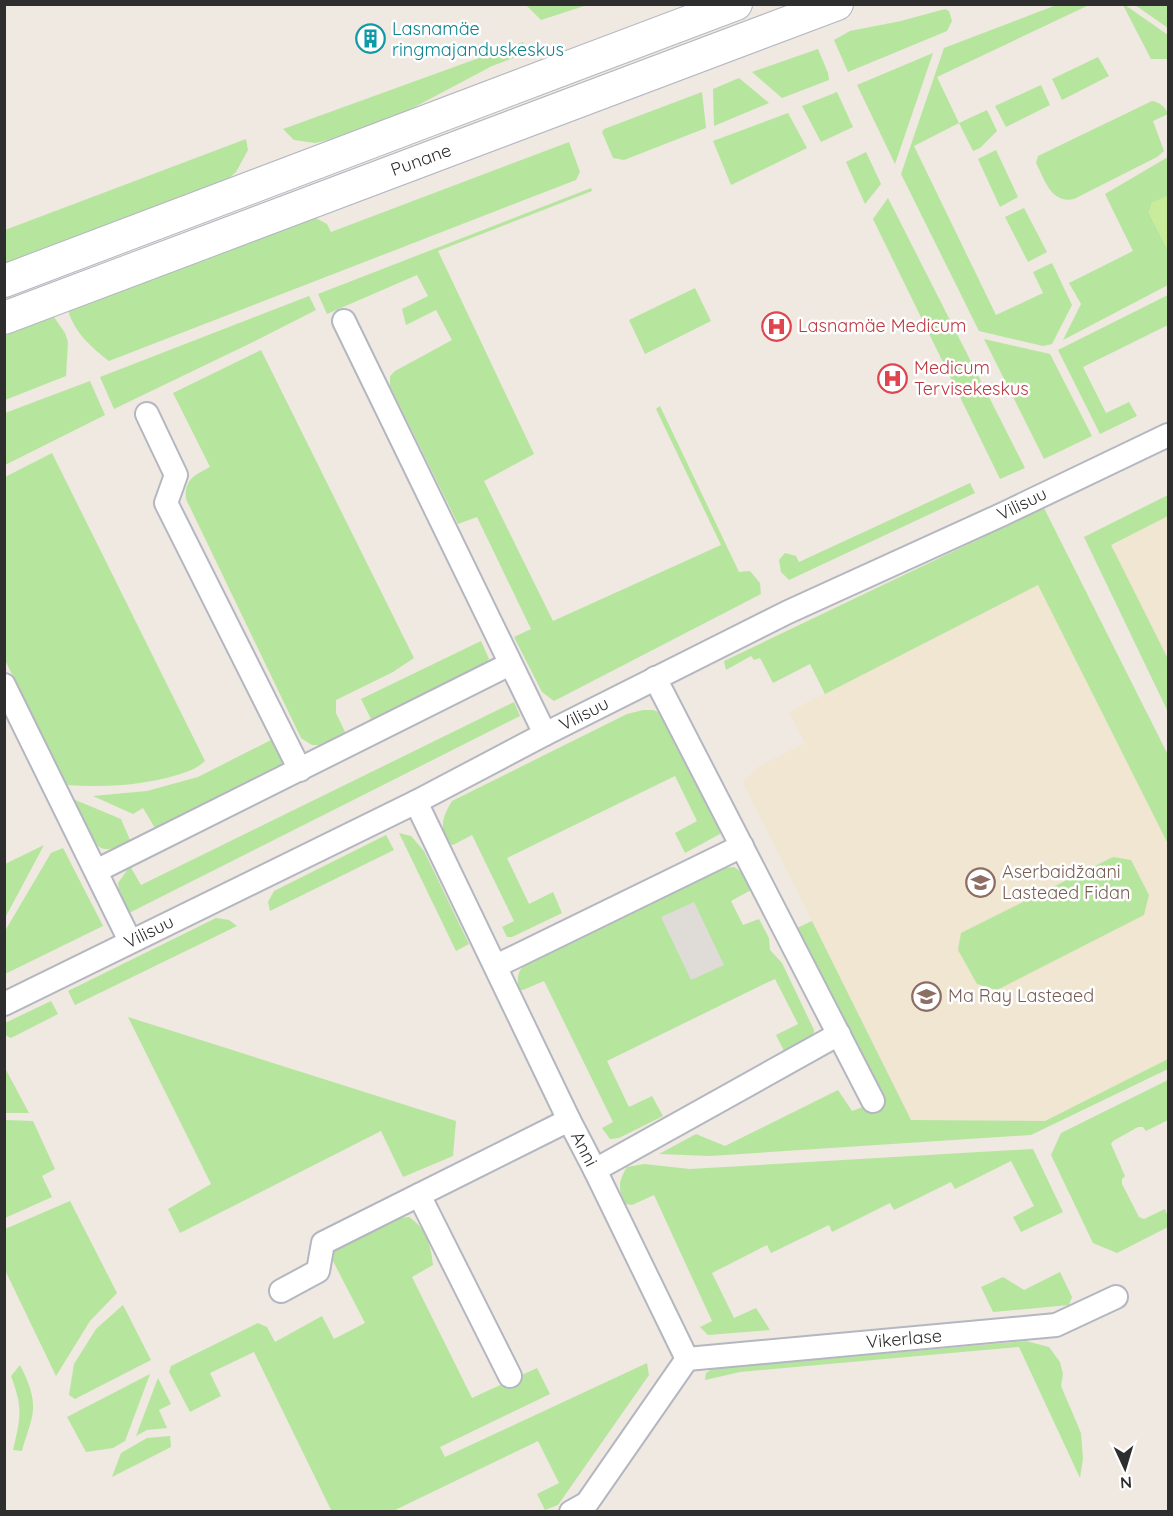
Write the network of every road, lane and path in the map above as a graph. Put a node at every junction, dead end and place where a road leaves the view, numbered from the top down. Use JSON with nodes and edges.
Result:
{"nodes":[{"id":1,"x":736,"y":4,"type":"edge"},
{"id":2,"x":837,"y":4,"type":"edge"},
{"id":3,"x":4,"y":282,"type":"edge"},
{"id":4,"x":4,"y":318,"type":"edge"},
{"id":5,"x":344,"y":321,"type":"dead end"},
{"id":6,"x":147,"y":414,"type":"dead end"},
{"id":7,"x":1168,"y":435,"type":"edge"},
{"id":8,"x":510,"y":664,"type":"junction"},
{"id":9,"x":656,"y":678,"type":"junction"},
{"id":10,"x":4,"y":685,"type":"edge"},
{"id":11,"x":545,"y":734,"type":"junction"},
{"id":12,"x":300,"y":770,"type":"junction"},
{"id":13,"x":416,"y":802,"type":"junction"},
{"id":14,"x":742,"y":846,"type":"junction"},
{"id":15,"x":96,"y":871,"type":"junction"},
{"id":16,"x":130,"y":941,"type":"junction"},
{"id":17,"x":496,"y":966,"type":"junction"},
{"id":18,"x":4,"y":1004,"type":"edge"},
{"id":19,"x":839,"y":1034,"type":"junction"},
{"id":20,"x":873,"y":1101,"type":"dead end"},
{"id":21,"x":569,"y":1120,"type":"junction"},
{"id":22,"x":595,"y":1170,"type":"junction"},
{"id":23,"x":419,"y":1195,"type":"junction"},
{"id":24,"x":281,"y":1291,"type":"dead end"},
{"id":25,"x":1116,"y":1297,"type":"dead end"},
{"id":26,"x":687,"y":1359,"type":"junction"},
{"id":27,"x":510,"y":1376,"type":"dead end"},
{"id":28,"x":570,"y":1512,"type":"edge"}],
"edges":[{"from":1,"to":3,"type":"main road","name":"Punane"},
{"from":2,"to":4,"type":"main road","name":"Punane"},
{"from":5,"to":8,"type":"street"},
{"from":6,"to":12,"type":"street"},
{"from":7,"to":9,"type":"street","name":"Vilisuu"},
{"from":8,"to":11,"type":"street"},
{"from":8,"to":12,"type":"street"},
{"from":9,"to":11,"type":"street","name":"Vilisuu"},
{"from":9,"to":14,"type":"street"},
{"from":10,"to":15,"type":"street"},
{"from":11,"to":13,"type":"street","name":"Vilisuu"},
{"from":12,"to":15,"type":"street"},
{"from":13,"to":16,"type":"street","name":"Vilisuu"},
{"from":13,"to":17,"type":"street","name":"Anni"},
{"from":14,"to":17,"type":"street"},
{"from":14,"to":19,"type":"street"},
{"from":15,"to":16,"type":"street"},
{"from":16,"to":18,"type":"street","name":"Vilisuu"},
{"from":17,"to":21,"type":"street","name":"Anni"},
{"from":19,"to":20,"type":"street"},
{"from":19,"to":22,"type":"street"},
{"from":21,"to":22,"type":"street","name":"Anni"},
{"from":21,"to":23,"type":"street"},
{"from":22,"to":26,"type":"street","name":"Anni"},
{"from":23,"to":24,"type":"street"},
{"from":23,"to":27,"type":"street"},
{"from":25,"to":26,"type":"street","name":"Vikerlase"},
{"from":26,"to":28,"type":"street"}]}
